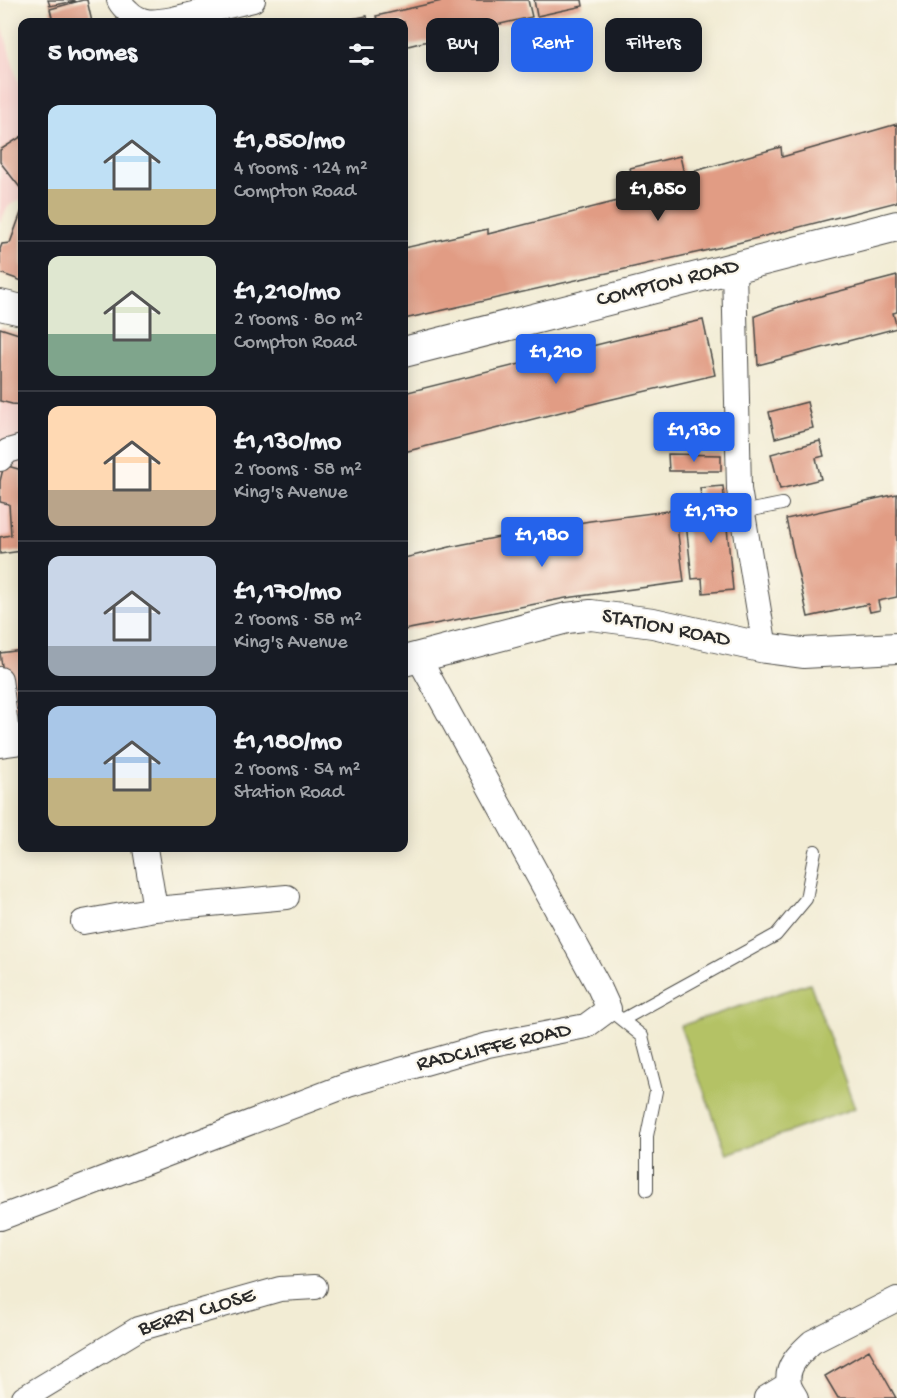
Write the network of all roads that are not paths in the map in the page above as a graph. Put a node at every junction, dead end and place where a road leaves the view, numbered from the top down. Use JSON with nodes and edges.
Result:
{"nodes":[{"id":1,"x":119,"y":0,"type":"edge"},
{"id":2,"x":254,"y":0,"type":"edge"},
{"id":3,"x":134,"y":18,"type":"edge"},
{"id":4,"x":185,"y":18,"type":"edge"},
{"id":5,"x":897,"y":226,"type":"edge"},
{"id":6,"x":734,"y":268,"type":"junction"},
{"id":7,"x":0,"y":305,"type":"edge"},
{"id":8,"x":18,"y":309,"type":"edge"},
{"id":9,"x":408,"y":351,"type":"edge"},
{"id":10,"x":18,"y":448,"type":"edge"},
{"id":11,"x":0,"y":459,"type":"edge"},
{"id":12,"x":782,"y":504,"type":"dead end"},
{"id":13,"x":742,"y":512,"type":"junction"},
{"id":14,"x":765,"y":648,"type":"junction"},
{"id":15,"x":897,"y":648,"type":"edge"},
{"id":16,"x":411,"y":659,"type":"edge"},
{"id":17,"x":0,"y":679,"type":"edge"},
{"id":18,"x":10,"y":741,"type":"edge"},
{"id":19,"x":815,"y":851,"type":"dead end"},
{"id":20,"x":146,"y":852,"type":"edge"},
{"id":21,"x":288,"y":897,"type":"dead end"},
{"id":22,"x":154,"y":909,"type":"junction"},
{"id":23,"x":84,"y":922,"type":"dead end"},
{"id":24,"x":615,"y":1015,"type":"junction"},
{"id":25,"x":647,"y":1190,"type":"dead end"},
{"id":26,"x":0,"y":1218,"type":"edge"},
{"id":27,"x":315,"y":1287,"type":"dead end"},
{"id":28,"x":897,"y":1299,"type":"edge"},
{"id":29,"x":793,"y":1391,"type":"edge"},
{"id":30,"x":24,"y":1398,"type":"edge"},
{"id":31,"x":766,"y":1398,"type":"edge"}],
"edges":[{"from":1,"to":3,"type":"street"},
{"from":2,"to":4,"type":"street"},
{"from":5,"to":6,"type":"street","name":"COMPTON ROAD"},
{"from":6,"to":9,"type":"street","name":"COMPTON ROAD"},
{"from":6,"to":13,"type":"street"},
{"from":7,"to":8,"type":"street"},
{"from":10,"to":11,"type":"street"},
{"from":12,"to":13,"type":"lane"},
{"from":13,"to":14,"type":"street"},
{"from":14,"to":15,"type":"street","name":"STATION ROAD"},
{"from":14,"to":16,"type":"street","name":"STATION ROAD"},
{"from":16,"to":24,"type":"street"},
{"from":17,"to":18,"type":"street"},
{"from":19,"to":24,"type":"lane"},
{"from":20,"to":22,"type":"street"},
{"from":21,"to":22,"type":"street"},
{"from":22,"to":23,"type":"street"},
{"from":24,"to":25,"type":"lane"},
{"from":24,"to":26,"type":"street","name":"RADCLIFFE ROAD"},
{"from":27,"to":30,"type":"street","name":"BERRY CLOSE"},
{"from":28,"to":29,"type":"street"},
{"from":29,"to":31,"type":"street"}]}
